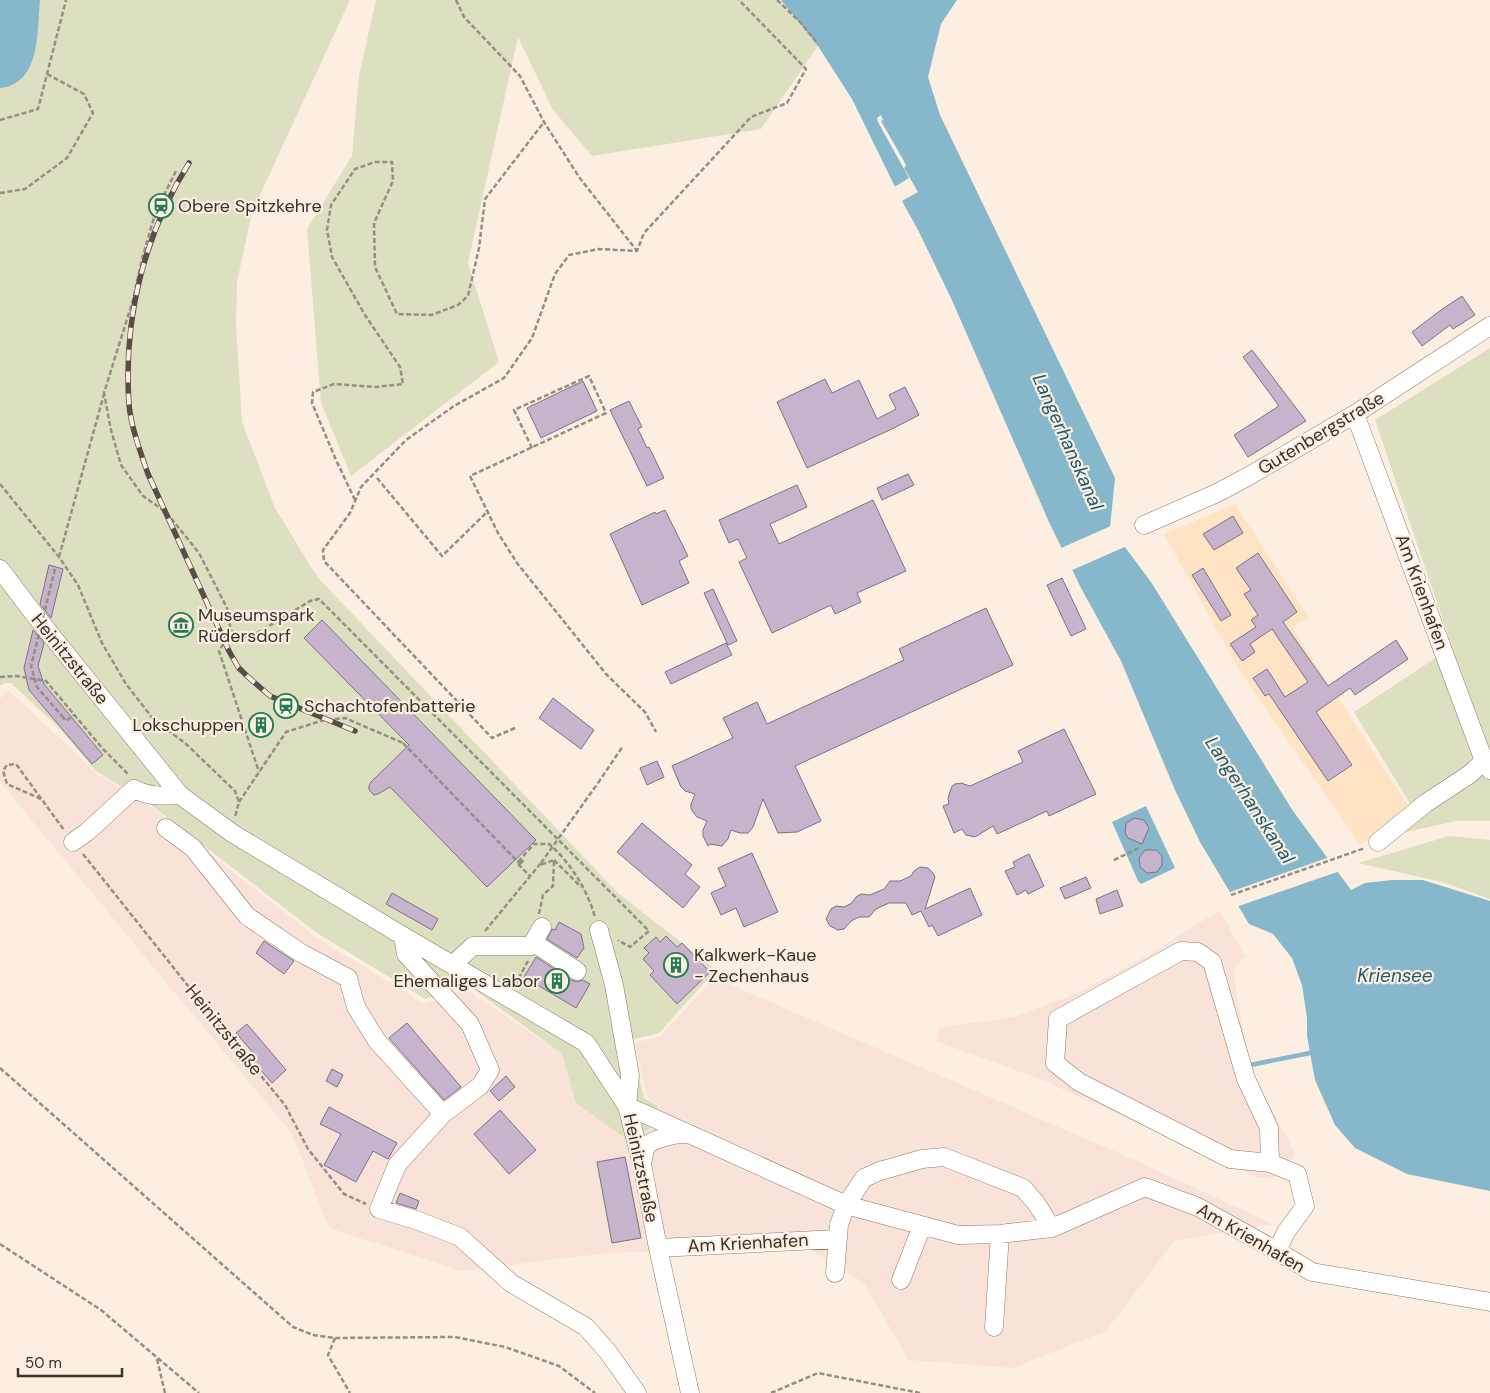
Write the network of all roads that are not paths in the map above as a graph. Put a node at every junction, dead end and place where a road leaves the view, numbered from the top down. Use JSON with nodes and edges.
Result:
{"nodes":[{"id":1,"x":1490,"y":326,"type":"edge"},
{"id":2,"x":1356,"y":414,"type":"junction"},
{"id":3,"x":1144,"y":525,"type":"dead end"},
{"id":4,"x":0,"y":568,"type":"edge"},
{"id":5,"x":1488,"y":763,"type":"edge"},
{"id":6,"x":180,"y":795,"type":"junction"},
{"id":7,"x":166,"y":828,"type":"dead end"},
{"id":8,"x":73,"y":842,"type":"road end"},
{"id":9,"x":1378,"y":842,"type":"dead end"},
{"id":10,"x":542,"y":927,"type":"road end"},
{"id":11,"x":599,"y":930,"type":"road end"},
{"id":12,"x":403,"y":936,"type":"junction"},
{"id":13,"x":533,"y":945,"type":"junction"},
{"id":14,"x":455,"y":966,"type":"junction"},
{"id":15,"x":577,"y":971,"type":"dead end"},
{"id":16,"x":628,"y":1106,"type":"junction"},
{"id":17,"x":443,"y":1114,"type":"junction"},
{"id":18,"x":688,"y":1134,"type":"junction"},
{"id":19,"x":1270,"y":1162,"type":"junction"},
{"id":20,"x":642,"y":1164,"type":"junction"},
{"id":21,"x":846,"y":1205,"type":"junction"},
{"id":22,"x":922,"y":1226,"type":"junction"},
{"id":23,"x":1052,"y":1228,"type":"junction"},
{"id":24,"x":1000,"y":1234,"type":"junction"},
{"id":25,"x":838,"y":1239,"type":"junction"},
{"id":26,"x":658,"y":1248,"type":"junction"},
{"id":27,"x":1277,"y":1251,"type":"junction"},
{"id":28,"x":835,"y":1273,"type":"dead end"},
{"id":29,"x":901,"y":1280,"type":"dead end"},
{"id":30,"x":1490,"y":1302,"type":"edge"},
{"id":31,"x":994,"y":1327,"type":"dead end"},
{"id":32,"x":637,"y":1393,"type":"edge"},
{"id":33,"x":690,"y":1393,"type":"edge"}],
"edges":[{"from":1,"to":2,"type":"street","name":"Gutenbergstraße"},
{"from":2,"to":3,"type":"street","name":"Gutenbergstraße"},
{"from":2,"to":5,"type":"street","name":"Am Krienhafen"},
{"from":4,"to":6,"type":"street","name":"Heinitzstraße"},
{"from":5,"to":9,"type":"street"},
{"from":6,"to":8,"type":"street"},
{"from":6,"to":12,"type":"street","name":"Heinitzstraße"},
{"from":7,"to":17,"type":"street"},
{"from":10,"to":13,"type":"street"},
{"from":11,"to":16,"type":"street"},
{"from":12,"to":14,"type":"street","name":"Heinitzstraße"},
{"from":12,"to":17,"type":"street"},
{"from":13,"to":14,"type":"street"},
{"from":13,"to":15,"type":"street"},
{"from":14,"to":16,"type":"street","name":"Heinitzstraße"},
{"from":16,"to":18,"type":"street","name":"Am Krienhafen"},
{"from":16,"to":20,"type":"street","name":"Heinitzstraße"},
{"from":17,"to":32,"type":"street"},
{"from":18,"to":20,"type":"street","name":"Am Krienhafen"},
{"from":18,"to":21,"type":"street","name":"Am Krienhafen"},
{"from":19,"to":19,"type":"street"},
{"from":19,"to":27,"type":"street"},
{"from":20,"to":26,"type":"street","name":"Heinitzstraße"},
{"from":21,"to":22,"type":"street","name":"Am Krienhafen"},
{"from":21,"to":23,"type":"street"},
{"from":21,"to":25,"type":"street"},
{"from":22,"to":24,"type":"street","name":"Am Krienhafen"},
{"from":22,"to":29,"type":"street"},
{"from":23,"to":24,"type":"street","name":"Am Krienhafen"},
{"from":23,"to":27,"type":"street","name":"Am Krienhafen"},
{"from":24,"to":31,"type":"street"},
{"from":25,"to":26,"type":"street","name":"Am Krienhafen"},
{"from":25,"to":28,"type":"street"},
{"from":26,"to":33,"type":"street","name":"Heinitzstraße"},
{"from":27,"to":30,"type":"street","name":"Am Krienhafen"}]}
